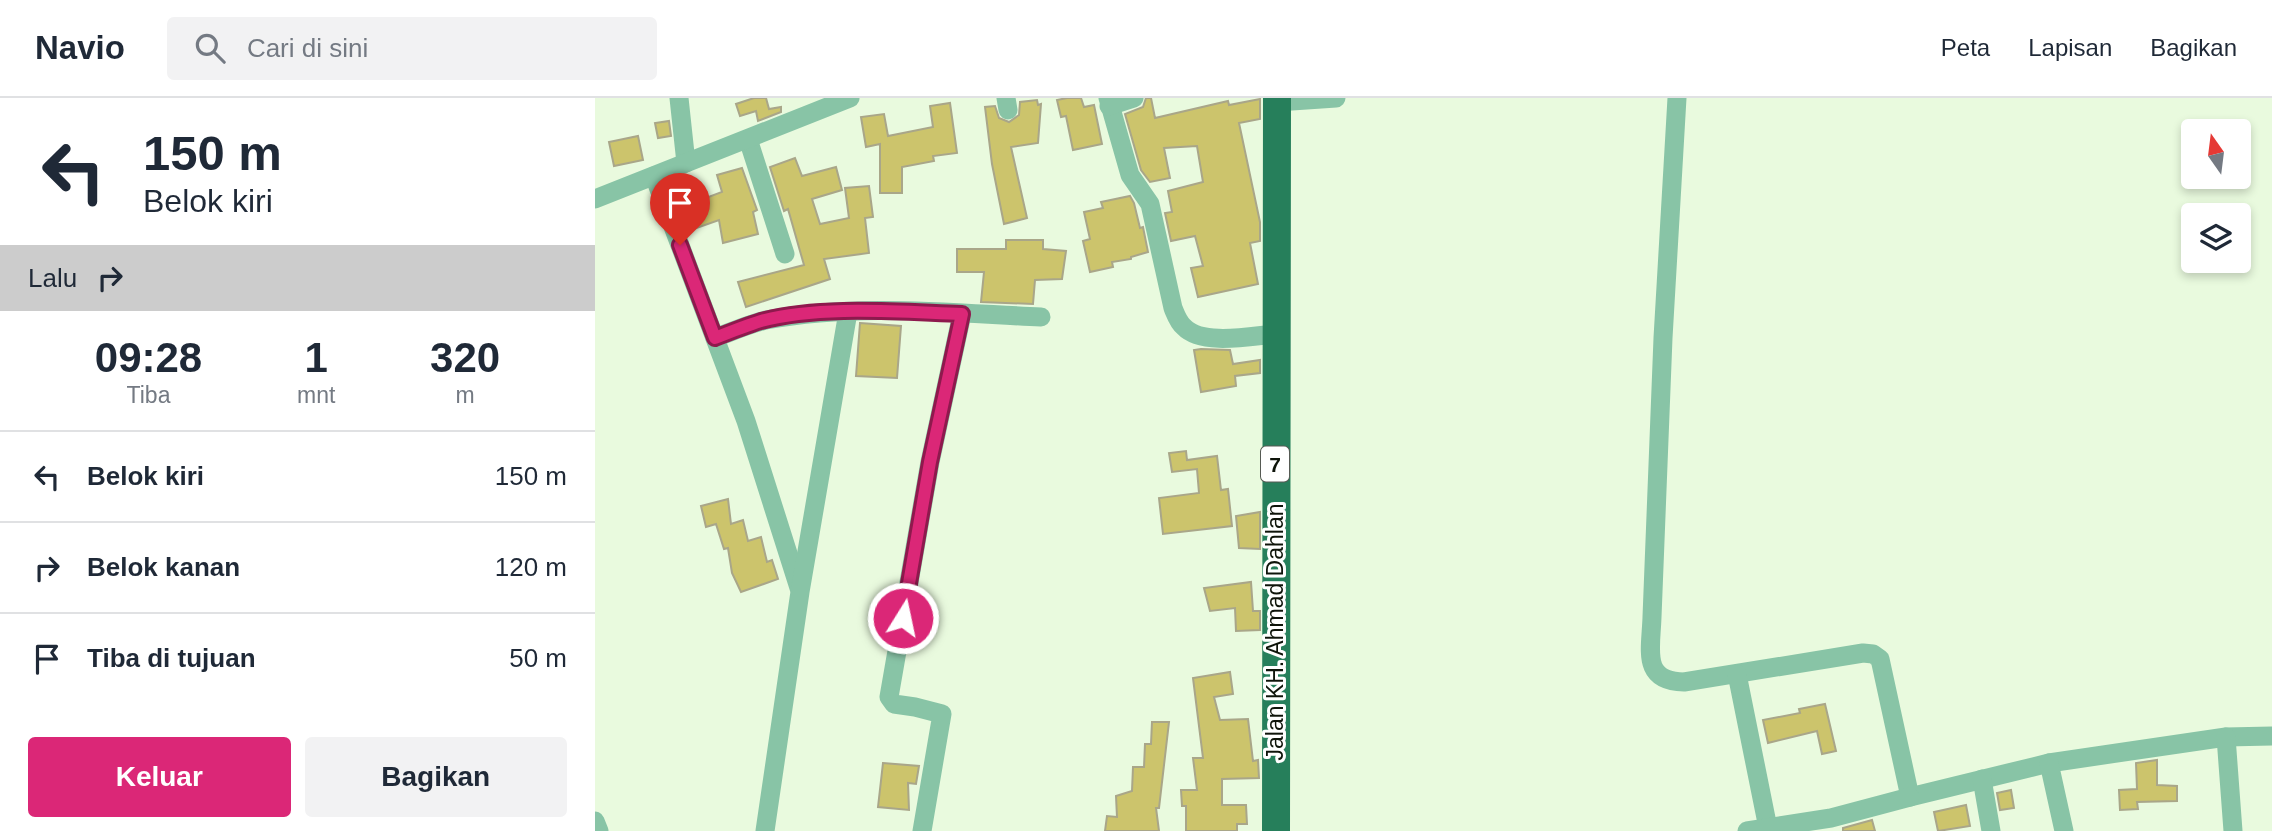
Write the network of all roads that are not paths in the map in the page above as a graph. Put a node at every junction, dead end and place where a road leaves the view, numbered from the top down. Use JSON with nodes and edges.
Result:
{"nodes":[{"id":1,"x":679,"y":98,"type":"edge"},
{"id":2,"x":1134,"y":98,"type":"edge"},
{"id":3,"x":1336,"y":98,"type":"edge"},
{"id":4,"x":1677,"y":98,"type":"edge"},
{"id":5,"x":843,"y":100,"type":"edge"},
{"id":6,"x":1277,"y":100,"type":"edge"},
{"id":7,"x":1109,"y":102,"type":"edge"},
{"id":8,"x":748,"y":139,"type":"junction"},
{"id":9,"x":687,"y":163,"type":"junction"},
{"id":10,"x":654,"y":176,"type":"junction"},
{"id":11,"x":595,"y":199,"type":"edge"},
{"id":12,"x":785,"y":254,"type":"dead end"},
{"id":13,"x":848,"y":312,"type":"junction"},
{"id":14,"x":962,"y":314,"type":"junction"},
{"id":15,"x":1041,"y":317,"type":"dead end"},
{"id":16,"x":1275,"y":334,"type":"junction"},
{"id":17,"x":715,"y":338,"type":"junction"},
{"id":18,"x":800,"y":592,"type":"junction"},
{"id":19,"x":1737,"y":674,"type":"junction"},
{"id":20,"x":2272,"y":736,"type":"edge"},
{"id":21,"x":2226,"y":737,"type":"junction"},
{"id":22,"x":2049,"y":763,"type":"junction"},
{"id":23,"x":1982,"y":779,"type":"junction"},
{"id":24,"x":1910,"y":796,"type":"junction"},
{"id":25,"x":595,"y":821,"type":"edge"},
{"id":26,"x":1832,"y":824,"type":"edge"},
{"id":27,"x":1768,"y":828,"type":"junction"},
{"id":28,"x":599,"y":831,"type":"edge"},
{"id":29,"x":765,"y":831,"type":"edge"},
{"id":30,"x":922,"y":831,"type":"edge"},
{"id":31,"x":1276,"y":831,"type":"edge"},
{"id":32,"x":1747,"y":831,"type":"edge"},
{"id":33,"x":1991,"y":831,"type":"edge"},
{"id":34,"x":2064,"y":831,"type":"edge"},
{"id":35,"x":2233,"y":831,"type":"edge"}],
"edges":[{"from":1,"to":9,"type":"street"},
{"from":2,"to":7,"type":"street"},
{"from":3,"to":6,"type":"street"},
{"from":4,"to":19,"type":"street"},
{"from":5,"to":8,"type":"street"},
{"from":6,"to":16,"type":"highway","name":"Jalan KH. Ahmad Dahlan","number":"7"},
{"from":7,"to":16,"type":"street"},
{"from":8,"to":9,"type":"street"},
{"from":8,"to":12,"type":"street"},
{"from":9,"to":10,"type":"street"},
{"from":10,"to":11,"type":"street"},
{"from":10,"to":17,"type":"street"},
{"from":13,"to":14,"type":"street"},
{"from":13,"to":17,"type":"street"},
{"from":13,"to":18,"type":"street"},
{"from":14,"to":15,"type":"street"},
{"from":14,"to":30,"type":"street"},
{"from":16,"to":31,"type":"highway","name":"Jalan KH. Ahmad Dahlan","number":"7"},
{"from":17,"to":18,"type":"street"},
{"from":18,"to":29,"type":"street"},
{"from":19,"to":24,"type":"street"},
{"from":19,"to":27,"type":"street"},
{"from":20,"to":21,"type":"street"},
{"from":21,"to":22,"type":"street"},
{"from":21,"to":35,"type":"street"},
{"from":22,"to":23,"type":"street"},
{"from":22,"to":34,"type":"street"},
{"from":23,"to":24,"type":"street"},
{"from":23,"to":33,"type":"street"},
{"from":24,"to":26,"type":"street"},
{"from":25,"to":28,"type":"street"},
{"from":26,"to":27,"type":"street"},
{"from":27,"to":32,"type":"street"}]}
